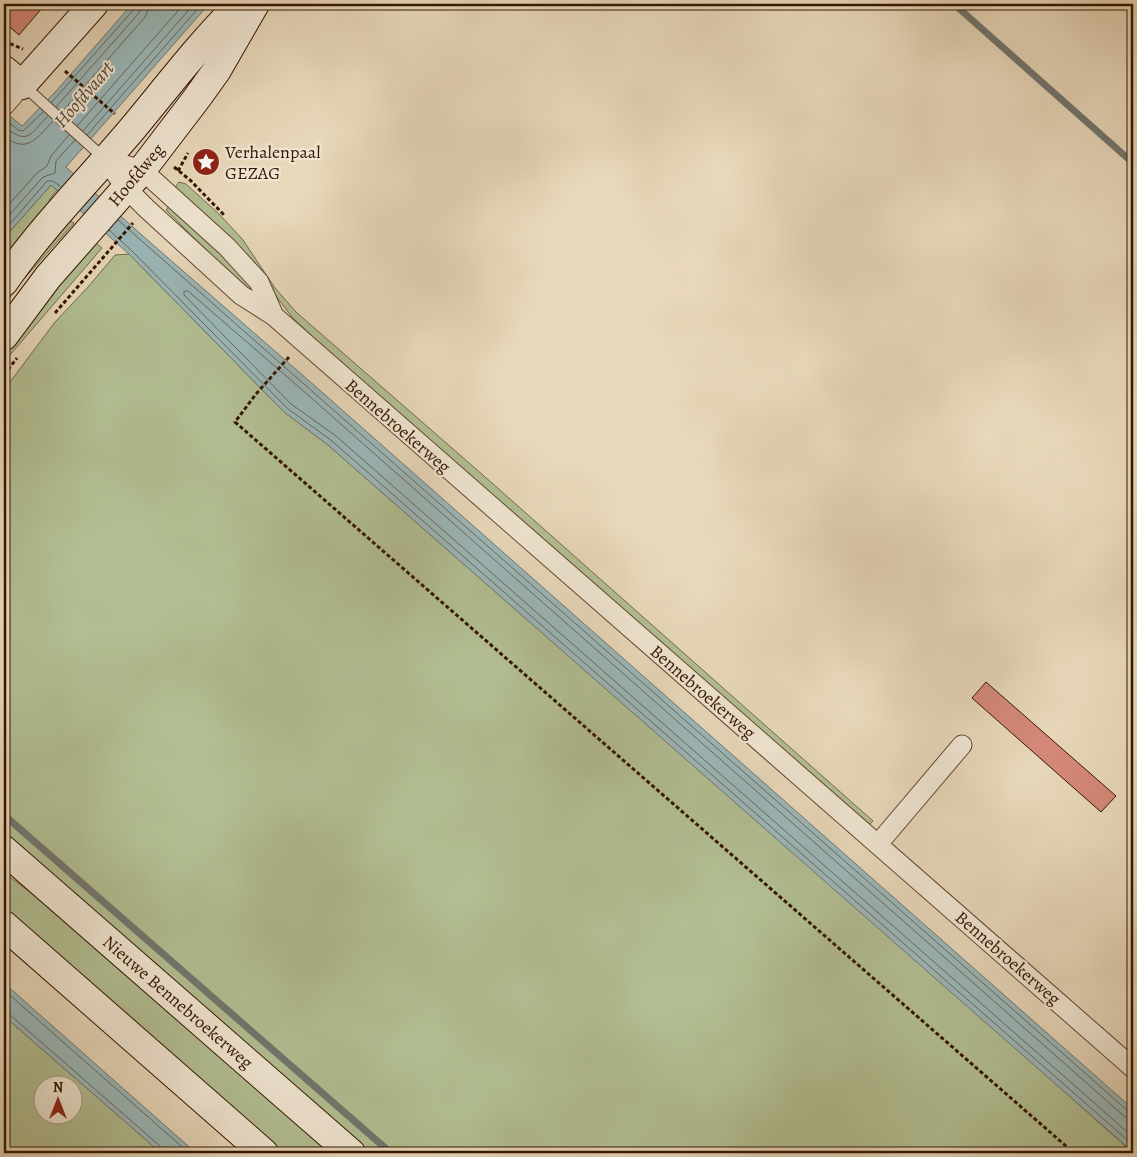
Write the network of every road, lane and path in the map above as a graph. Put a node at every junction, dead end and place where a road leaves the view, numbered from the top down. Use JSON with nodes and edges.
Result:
{"nodes":[{"id":1,"x":94,"y":4,"type":"edge"},
{"id":2,"x":240,"y":4,"type":"edge"},
{"id":3,"x":255,"y":4,"type":"edge"},
{"id":4,"x":59,"y":65,"type":"dead end"},
{"id":5,"x":20,"y":83,"type":"edge"},
{"id":6,"x":4,"y":106,"type":"edge"},
{"id":7,"x":120,"y":119,"type":"dead end"},
{"id":8,"x":96,"y":163,"type":"junction"},
{"id":9,"x":127,"y":187,"type":"junction"},
{"id":10,"x":137,"y":219,"type":"dead end"},
{"id":11,"x":4,"y":282,"type":"edge"},
{"id":12,"x":274,"y":316,"type":"junction"},
{"id":13,"x":51,"y":317,"type":"dead end"},
{"id":14,"x":11,"y":346,"type":"edge"},
{"id":15,"x":289,"y":358,"type":"dead end"},
{"id":16,"x":4,"y":376,"type":"edge"},
{"id":17,"x":962,"y":745,"type":"dead end"},
{"id":18,"x":878,"y":844,"type":"junction"},
{"id":19,"x":4,"y":850,"type":"edge"},
{"id":20,"x":4,"y":924,"type":"edge"},
{"id":21,"x":1133,"y":1068,"type":"edge"},
{"id":22,"x":264,"y":1153,"type":"edge"},
{"id":23,"x":351,"y":1153,"type":"edge"},
{"id":24,"x":1074,"y":1153,"type":"edge"}],
"edges":[{"from":1,"to":5,"type":"street"},
{"from":2,"to":8,"type":"street","name":"Hoofdweg"},
{"from":3,"to":9,"type":"street","name":"Hoofdweg"},
{"from":4,"to":7,"type":"path"},
{"from":5,"to":6,"type":"street"},
{"from":5,"to":8,"type":"lane","name":"Bennebroekerweg"},
{"from":8,"to":9,"type":"street","name":"Bennebroekerweg"},
{"from":8,"to":11,"type":"street","name":"Hoofdweg"},
{"from":9,"to":12,"type":"street","name":"Bennebroekerweg"},
{"from":9,"to":12,"type":"street","name":"Bennebroekerweg"},
{"from":9,"to":14,"type":"street","name":"Hoofdweg"},
{"from":10,"to":13,"type":"path","name":"Hoofdweg"},
{"from":12,"to":18,"type":"street","name":"Bennebroekerweg"},
{"from":14,"to":16,"type":"path"},
{"from":15,"to":24,"type":"path"},
{"from":17,"to":18,"type":"street"},
{"from":18,"to":21,"type":"street","name":"Bennebroekerweg"},
{"from":19,"to":23,"type":"street","name":"Nieuwe Bennebroekerweg"},
{"from":20,"to":22,"type":"street"}]}
